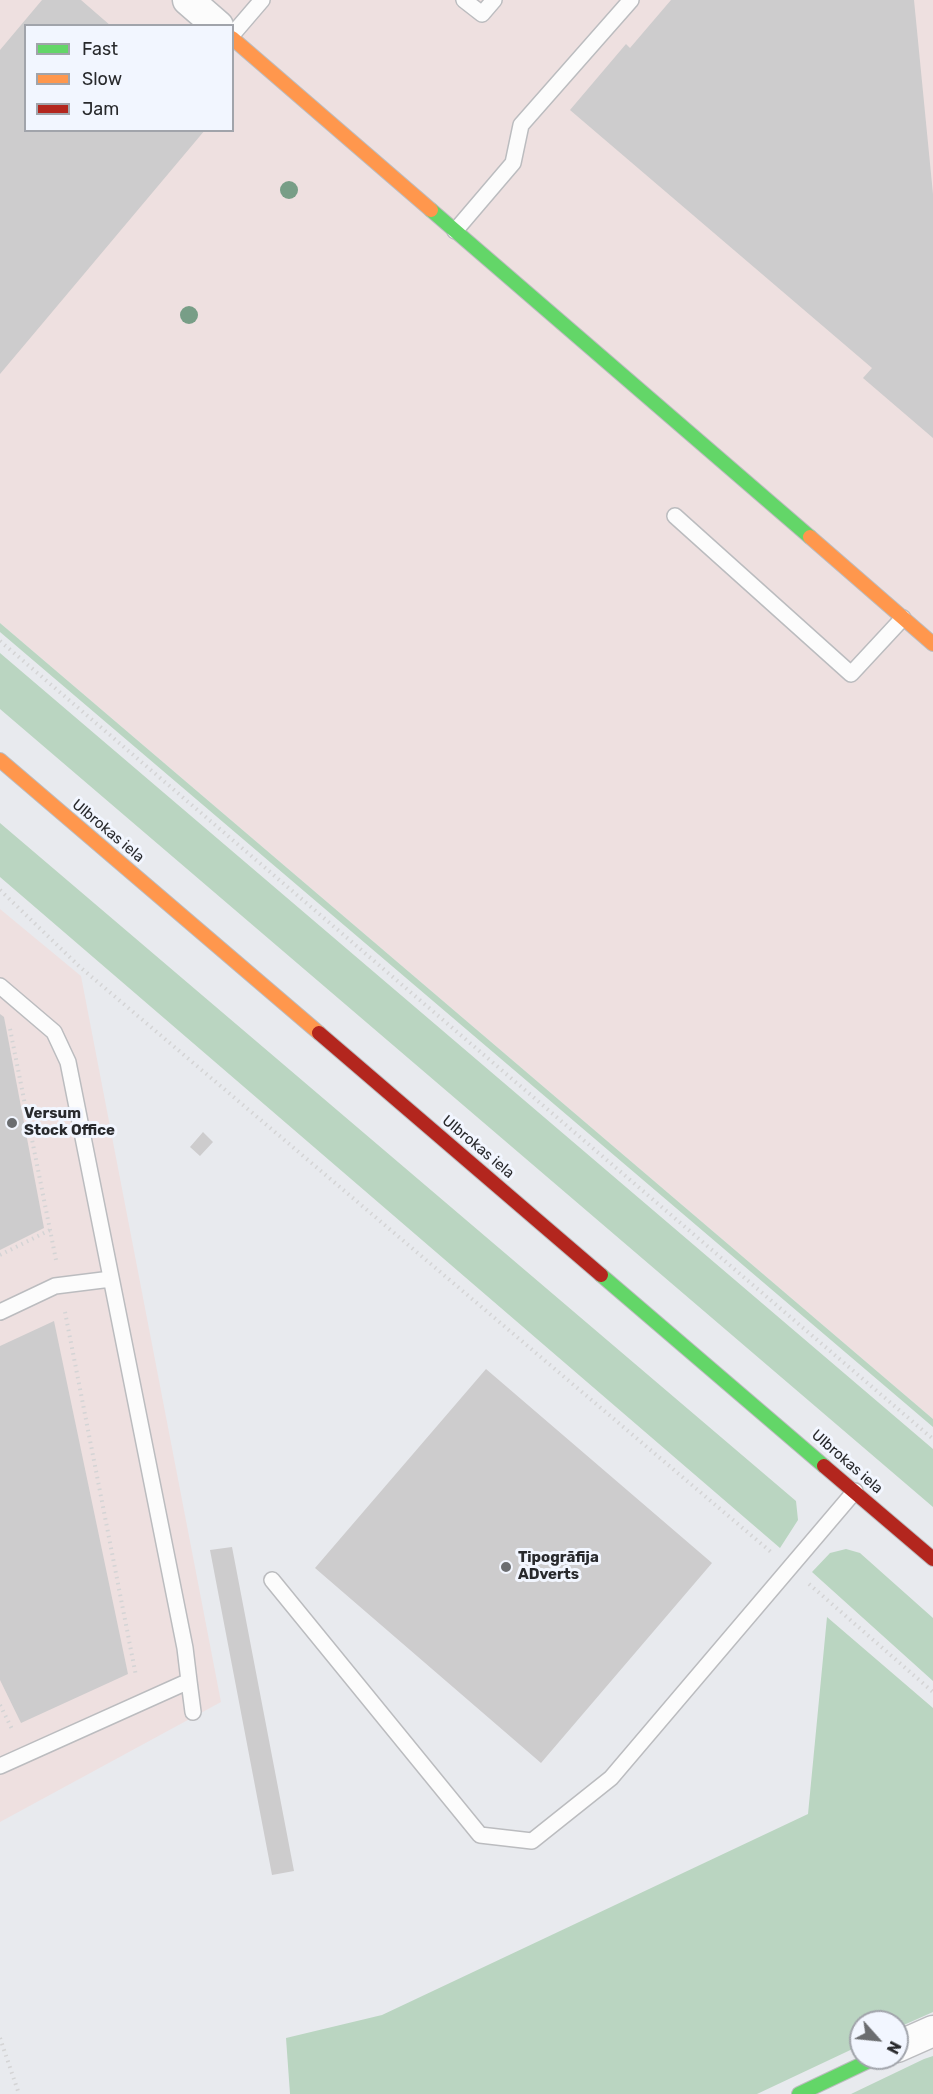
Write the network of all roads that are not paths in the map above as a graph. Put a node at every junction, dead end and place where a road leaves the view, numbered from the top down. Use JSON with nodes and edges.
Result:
{"nodes":[{"id":1,"x":188,"y":0,"type":"edge"},
{"id":2,"x":262,"y":0,"type":"edge"},
{"id":3,"x":464,"y":0,"type":"edge"},
{"id":4,"x":494,"y":0,"type":"edge"},
{"id":5,"x":632,"y":0,"type":"edge"},
{"id":6,"x":216,"y":24,"type":"edge"},
{"id":7,"x":234,"y":34,"type":"edge"},
{"id":8,"x":234,"y":38,"type":"edge"},
{"id":9,"x":455,"y":231,"type":"junction"},
{"id":10,"x":675,"y":516,"type":"dead end"},
{"id":11,"x":903,"y":618,"type":"junction"},
{"id":12,"x":933,"y":644,"type":"edge"},
{"id":13,"x":0,"y":760,"type":"edge"},
{"id":14,"x":0,"y":986,"type":"edge"},
{"id":15,"x":111,"y":1279,"type":"junction"},
{"id":16,"x":0,"y":1312,"type":"edge"},
{"id":17,"x":855,"y":1491,"type":"junction"},
{"id":18,"x":933,"y":1559,"type":"edge"},
{"id":19,"x":272,"y":1580,"type":"dead end"},
{"id":20,"x":189,"y":1682,"type":"junction"},
{"id":21,"x":193,"y":1712,"type":"dead end"},
{"id":22,"x":0,"y":1766,"type":"edge"},
{"id":23,"x":933,"y":2031,"type":"edge"},
{"id":24,"x":909,"y":2042,"type":"edge"},
{"id":25,"x":850,"y":2070,"type":"edge"},
{"id":26,"x":799,"y":2094,"type":"edge"}],
"edges":[{"from":1,"to":6,"type":"street"},
{"from":2,"to":7,"type":"lane"},
{"from":3,"to":4,"type":"lane"},
{"from":5,"to":9,"type":"lane"},
{"from":8,"to":9,"type":"main road"},
{"from":9,"to":11,"type":"main road"},
{"from":10,"to":11,"type":"lane"},
{"from":11,"to":12,"type":"main road"},
{"from":13,"to":17,"type":"main road","name":"Ulbrokas iela"},
{"from":14,"to":15,"type":"lane"},
{"from":15,"to":16,"type":"lane"},
{"from":15,"to":20,"type":"lane"},
{"from":17,"to":18,"type":"main road","name":"Ulbrokas iela"},
{"from":17,"to":19,"type":"lane"},
{"from":20,"to":21,"type":"lane"},
{"from":20,"to":22,"type":"lane"},
{"from":23,"to":24,"type":"street"},
{"from":25,"to":26,"type":"main road"}]}
